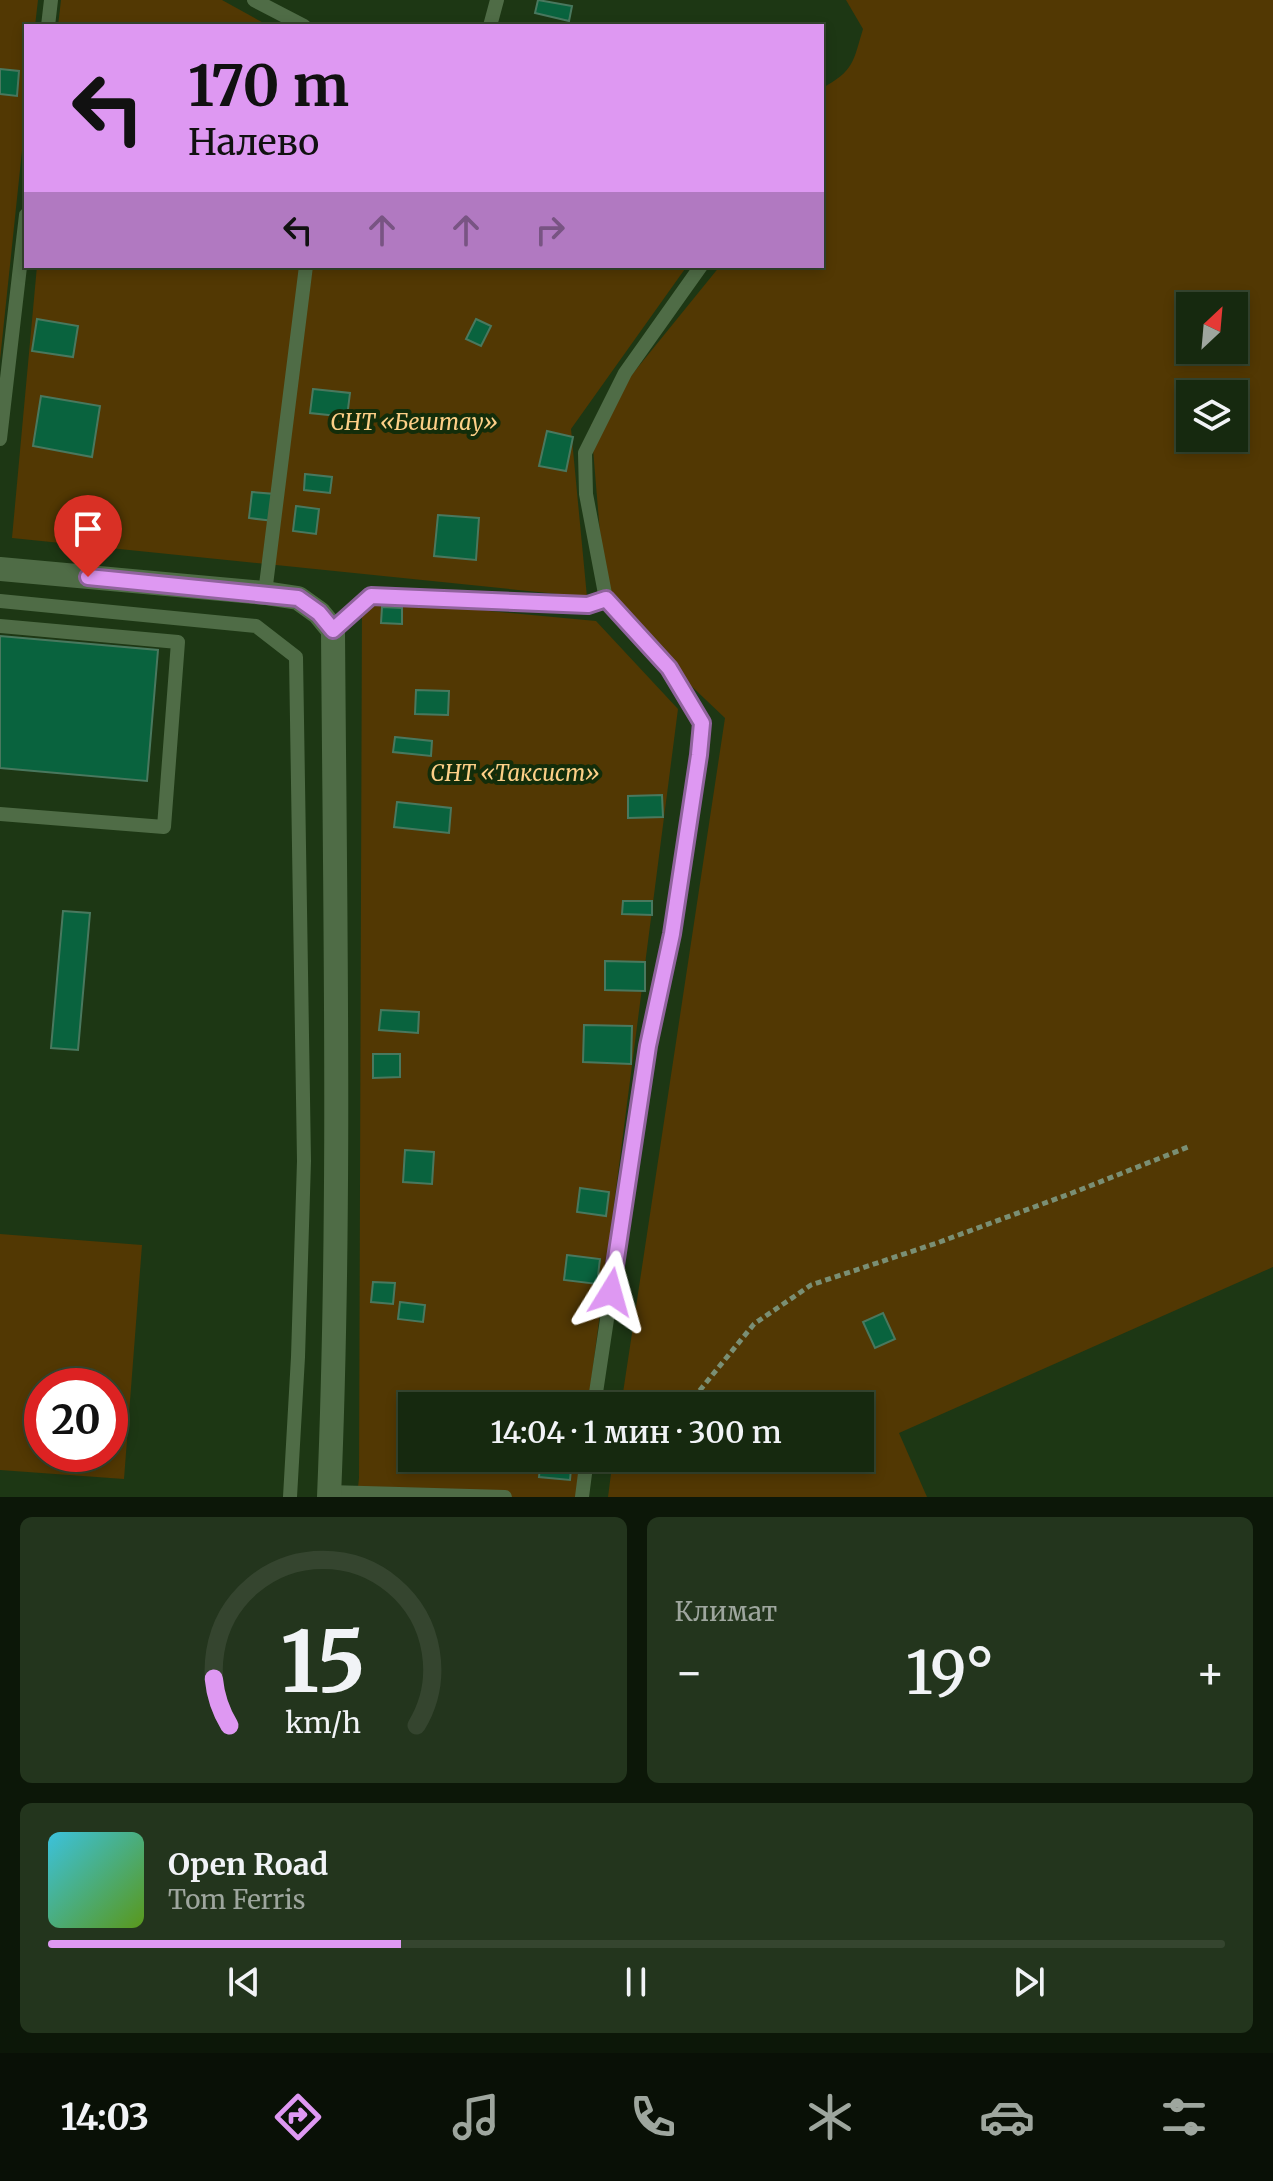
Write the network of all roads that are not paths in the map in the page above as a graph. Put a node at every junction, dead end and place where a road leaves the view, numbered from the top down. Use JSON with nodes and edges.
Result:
{"nodes":[{"id":1,"x":51,"y":0,"type":"edge"},
{"id":2,"x":254,"y":0,"type":"edge"},
{"id":3,"x":497,"y":0,"type":"edge"},
{"id":4,"x":48,"y":24,"type":"edge"},
{"id":5,"x":300,"y":24,"type":"edge"},
{"id":6,"x":491,"y":24,"type":"edge"},
{"id":7,"x":24,"y":232,"type":"edge"},
{"id":8,"x":306,"y":268,"type":"edge"},
{"id":9,"x":700,"y":268,"type":"edge"},
{"id":10,"x":0,"y":439,"type":"edge"},
{"id":11,"x":0,"y":569,"type":"edge"},
{"id":12,"x":265,"y":593,"type":"junction"},
{"id":13,"x":606,"y":599,"type":"junction"},
{"id":14,"x":0,"y":601,"type":"edge"},
{"id":15,"x":0,"y":626,"type":"edge"},
{"id":16,"x":333,"y":630,"type":"junction"},
{"id":17,"x":0,"y":814,"type":"edge"},
{"id":18,"x":596,"y":1392,"type":"edge"},
{"id":19,"x":585,"y":1472,"type":"edge"},
{"id":20,"x":329,"y":1494,"type":"edge"},
{"id":21,"x":290,"y":1497,"type":"edge"},
{"id":22,"x":505,"y":1497,"type":"edge"},
{"id":23,"x":582,"y":1497,"type":"edge"}],
"edges":[{"from":1,"to":4,"type":"lane"},
{"from":2,"to":5,"type":"lane"},
{"from":3,"to":6,"type":"lane"},
{"from":7,"to":10,"type":"lane"},
{"from":8,"to":12,"type":"lane"},
{"from":9,"to":13,"type":"lane"},
{"from":11,"to":12,"type":"street"},
{"from":12,"to":16,"type":"street"},
{"from":13,"to":16,"type":"lane"},
{"from":13,"to":18,"type":"lane"},
{"from":14,"to":21,"type":"lane"},
{"from":15,"to":17,"type":"lane"},
{"from":16,"to":20,"type":"street"},
{"from":19,"to":23,"type":"lane"},
{"from":20,"to":22,"type":"lane"}]}
